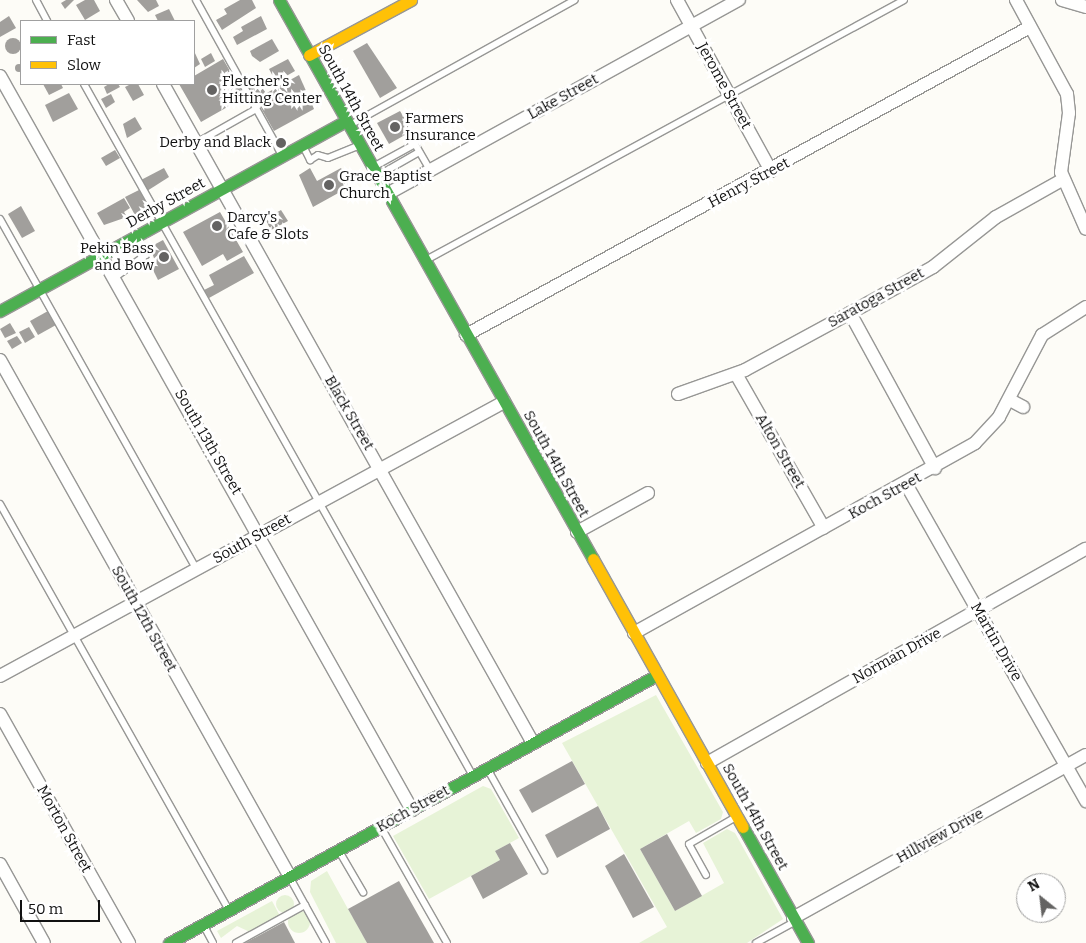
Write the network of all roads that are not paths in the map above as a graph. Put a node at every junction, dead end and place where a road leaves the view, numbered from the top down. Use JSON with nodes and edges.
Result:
{"nodes":[{"id":1,"x":36,"y":0,"type":"edge"},
{"id":2,"x":116,"y":0,"type":"edge"},
{"id":3,"x":196,"y":0,"type":"edge"},
{"id":4,"x":279,"y":0,"type":"edge"},
{"id":5,"x":410,"y":0,"type":"edge"},
{"id":6,"x":575,"y":0,"type":"edge"},
{"id":7,"x":678,"y":0,"type":"edge"},
{"id":8,"x":739,"y":0,"type":"edge"},
{"id":9,"x":904,"y":0,"type":"edge"},
{"id":10,"x":1016,"y":0,"type":"edge"},
{"id":11,"x":1062,"y":0,"type":"edge"},
{"id":12,"x":1086,"y":7,"type":"edge"},
{"id":13,"x":46,"y":20,"type":"edge"},
{"id":14,"x":127,"y":20,"type":"edge"},
{"id":15,"x":692,"y":26,"type":"junction"},
{"id":16,"x":1030,"y":27,"type":"junction"},
{"id":17,"x":310,"y":55,"type":"junction"},
{"id":18,"x":0,"y":76,"type":"edge"},
{"id":19,"x":85,"y":85,"type":"edge"},
{"id":20,"x":164,"y":85,"type":"edge"},
{"id":21,"x":729,"y":95,"type":"junction"},
{"id":22,"x":256,"y":109,"type":"junction"},
{"id":23,"x":347,"y":123,"type":"junction"},
{"id":24,"x":196,"y":143,"type":"junction"},
{"id":25,"x":302,"y":145,"type":"junction"},
{"id":26,"x":360,"y":145,"type":"junction"},
{"id":27,"x":282,"y":156,"type":"junction"},
{"id":28,"x":430,"y":170,"type":"junction"},
{"id":29,"x":771,"y":171,"type":"junction"},
{"id":30,"x":375,"y":172,"type":"junction"},
{"id":31,"x":1062,"y":180,"type":"junction"},
{"id":32,"x":221,"y":189,"type":"junction"},
{"id":33,"x":387,"y":194,"type":"junction"},
{"id":34,"x":0,"y":219,"type":"edge"},
{"id":35,"x":161,"y":222,"type":"junction"},
{"id":36,"x":1086,"y":229,"type":"edge"},
{"id":37,"x":136,"y":236,"type":"junction"},
{"id":38,"x":101,"y":256,"type":"junction"},
{"id":39,"x":425,"y":260,"type":"junction"},
{"id":40,"x":114,"y":278,"type":"junction"},
{"id":41,"x":39,"y":289,"type":"junction"},
{"id":42,"x":1086,"y":307,"type":"edge"},
{"id":43,"x":0,"y":311,"type":"edge"},
{"id":44,"x":850,"y":313,"type":"junction"},
{"id":45,"x":466,"y":335,"type":"junction"},
{"id":46,"x":0,"y":360,"type":"edge"},
{"id":47,"x":736,"y":374,"type":"junction"},
{"id":48,"x":678,"y":394,"type":"dead end"},
{"id":49,"x":1010,"y":400,"type":"junction"},
{"id":50,"x":504,"y":402,"type":"junction"},
{"id":51,"x":1023,"y":407,"type":"dead end"},
{"id":52,"x":935,"y":468,"type":"junction"},
{"id":53,"x":381,"y":469,"type":"junction"},
{"id":54,"x":906,"y":484,"type":"junction"},
{"id":55,"x":648,"y":493,"type":"dead end"},
{"id":56,"x":318,"y":503,"type":"junction"},
{"id":57,"x":0,"y":504,"type":"edge"},
{"id":58,"x":824,"y":528,"type":"junction"},
{"id":59,"x":577,"y":532,"type":"junction"},
{"id":60,"x":260,"y":534,"type":"junction"},
{"id":61,"x":1086,"y":549,"type":"edge"},
{"id":62,"x":197,"y":570,"type":"junction"},
{"id":63,"x":135,"y":604,"type":"junction"},
{"id":64,"x":978,"y":610,"type":"junction"},
{"id":65,"x":634,"y":633,"type":"junction"},
{"id":66,"x":74,"y":637,"type":"junction"},
{"id":67,"x":657,"y":675,"type":"junction"},
{"id":68,"x":0,"y":676,"type":"edge"},
{"id":69,"x":0,"y":714,"type":"edge"},
{"id":70,"x":533,"y":743,"type":"junction"},
{"id":71,"x":1086,"y":755,"type":"edge"},
{"id":72,"x":707,"y":763,"type":"junction"},
{"id":73,"x":1066,"y":766,"type":"junction"},
{"id":74,"x":487,"y":769,"type":"junction"},
{"id":75,"x":473,"y":776,"type":"junction"},
{"id":76,"x":1086,"y":801,"type":"edge"},
{"id":77,"x":412,"y":810,"type":"junction"},
{"id":78,"x":737,"y":817,"type":"junction"},
{"id":79,"x":381,"y":827,"type":"junction"},
{"id":80,"x":338,"y":850,"type":"junction"},
{"id":81,"x":0,"y":864,"type":"edge"},
{"id":82,"x":544,"y":870,"type":"dead end"},
{"id":83,"x":706,"y":875,"type":"dead end"},
{"id":84,"x":290,"y":877,"type":"junction"},
{"id":85,"x":363,"y":892,"type":"dead end"},
{"id":86,"x":305,"y":905,"type":"junction"},
{"id":87,"x":228,"y":910,"type":"junction"},
{"id":88,"x":794,"y":919,"type":"junction"},
{"id":89,"x":203,"y":924,"type":"junction"},
{"id":90,"x":44,"y":943,"type":"edge"},
{"id":91,"x":129,"y":943,"type":"edge"},
{"id":92,"x":169,"y":943,"type":"edge"},
{"id":93,"x":214,"y":943,"type":"edge"},
{"id":94,"x":236,"y":943,"type":"edge"},
{"id":95,"x":326,"y":943,"type":"edge"},
{"id":96,"x":447,"y":943,"type":"edge"},
{"id":97,"x":756,"y":943,"type":"edge"},
{"id":98,"x":808,"y":943,"type":"edge"}],
"edges":[{"from":1,"to":13,"type":"lane"},
{"from":2,"to":14,"type":"street"},
{"from":3,"to":22,"type":"lane"},
{"from":4,"to":17,"type":"main road","name":"South 14th Street"},
{"from":5,"to":17,"type":"main road"},
{"from":6,"to":23,"type":"lane"},
{"from":7,"to":15,"type":"street","name":"Jerome Street"},
{"from":8,"to":15,"type":"street","name":"Lake Street"},
{"from":9,"to":21,"type":"lane"},
{"from":10,"to":16,"type":"street"},
{"from":11,"to":12,"type":"street"},
{"from":15,"to":21,"type":"street","name":"Jerome Street"},
{"from":15,"to":28,"type":"street","name":"Lake Street"},
{"from":16,"to":29,"type":"street","name":"Henry Street"},
{"from":16,"to":31,"type":"street"},
{"from":17,"to":23,"type":"main road","name":"South 14th Street"},
{"from":18,"to":38,"type":"street","name":"South 13th Street"},
{"from":19,"to":35,"type":"lane"},
{"from":20,"to":24,"type":"street","name":"Black Street"},
{"from":21,"to":29,"type":"street","name":"Jerome Street"},
{"from":21,"to":39,"type":"lane"},
{"from":22,"to":24,"type":"lane"},
{"from":22,"to":27,"type":"lane"},
{"from":23,"to":25,"type":"main road","name":"Derby Street"},
{"from":23,"to":26,"type":"main road","name":"South 14th Street"},
{"from":24,"to":32,"type":"street","name":"Black Street"},
{"from":25,"to":26,"type":"lane"},
{"from":25,"to":27,"type":"main road","name":"Derby Street"},
{"from":26,"to":30,"type":"main road","name":"South 14th Street"},
{"from":27,"to":32,"type":"main road","name":"Derby Street"},
{"from":28,"to":30,"type":"lane"},
{"from":28,"to":33,"type":"street","name":"Lake Street"},
{"from":29,"to":45,"type":"street","name":"Henry Street"},
{"from":30,"to":33,"type":"main road","name":"South 14th Street"},
{"from":31,"to":36,"type":"street"},
{"from":31,"to":44,"type":"street","name":"Saratoga Street"},
{"from":32,"to":35,"type":"main road","name":"Derby Street"},
{"from":32,"to":53,"type":"street","name":"Black Street"},
{"from":33,"to":39,"type":"main road","name":"South 14th Street"},
{"from":34,"to":41,"type":"lane"},
{"from":35,"to":37,"type":"main road","name":"Derby Street"},
{"from":35,"to":56,"type":"lane"},
{"from":37,"to":38,"type":"main road","name":"Derby Street"},
{"from":37,"to":40,"type":"lane"},
{"from":38,"to":40,"type":"street","name":"South 13th Street"},
{"from":38,"to":41,"type":"main road","name":"Derby Street"},
{"from":39,"to":45,"type":"main road","name":"South 14th Street"},
{"from":40,"to":60,"type":"street","name":"South 13th Street"},
{"from":41,"to":43,"type":"main road","name":"Derby Street"},
{"from":41,"to":62,"type":"lane"},
{"from":42,"to":49,"type":"street","name":"Koch Street"},
{"from":44,"to":47,"type":"street","name":"Saratoga Street"},
{"from":44,"to":52,"type":"street"},
{"from":45,"to":50,"type":"main road","name":"South 14th Street"},
{"from":46,"to":63,"type":"street","name":"South 12th Street"},
{"from":47,"to":48,"type":"street","name":"Saratoga Street"},
{"from":47,"to":58,"type":"street","name":"Alton Street"},
{"from":49,"to":51,"type":"street"},
{"from":49,"to":52,"type":"street","name":"Koch Street"},
{"from":50,"to":53,"type":"street","name":"South Street"},
{"from":50,"to":59,"type":"main road","name":"South 14th Street"},
{"from":52,"to":54,"type":"street","name":"Koch Street"},
{"from":53,"to":56,"type":"street","name":"South Street"},
{"from":53,"to":70,"type":"street","name":"Black Street"},
{"from":54,"to":58,"type":"street","name":"Koch Street"},
{"from":54,"to":64,"type":"street","name":"Martin Drive"},
{"from":55,"to":59,"type":"street"},
{"from":56,"to":60,"type":"street","name":"South Street"},
{"from":56,"to":75,"type":"lane"},
{"from":57,"to":66,"type":"lane"},
{"from":58,"to":65,"type":"street","name":"Koch Street"},
{"from":59,"to":65,"type":"main road","name":"South 14th Street"},
{"from":60,"to":62,"type":"street","name":"South Street"},
{"from":60,"to":77,"type":"street","name":"South 13th Street"},
{"from":61,"to":64,"type":"street","name":"Norman Drive"},
{"from":62,"to":63,"type":"street","name":"South Street"},
{"from":63,"to":66,"type":"street","name":"South Street"},
{"from":63,"to":84,"type":"street","name":"South 12th Street"},
{"from":64,"to":72,"type":"street","name":"Norman Drive"},
{"from":64,"to":73,"type":"street","name":"Martin Drive"},
{"from":65,"to":67,"type":"main road","name":"South 14th Street"},
{"from":66,"to":68,"type":"street","name":"South Street"},
{"from":66,"to":87,"type":"lane"},
{"from":67,"to":70,"type":"main road","name":"Koch Street"},
{"from":67,"to":72,"type":"main road","name":"South 14th Street"},
{"from":69,"to":91,"type":"street","name":"Morton Street"},
{"from":70,"to":74,"type":"main road","name":"Koch Street"},
{"from":71,"to":73,"type":"street","name":"Hillview Drive"},
{"from":72,"to":78,"type":"main road","name":"South 14th Street"},
{"from":73,"to":76,"type":"street","name":"Martin Drive"},
{"from":73,"to":88,"type":"street","name":"Hillview Drive"},
{"from":74,"to":75,"type":"main road","name":"Koch Street"},
{"from":74,"to":82,"type":"lane"},
{"from":75,"to":77,"type":"main road","name":"Koch Street"},
{"from":77,"to":79,"type":"main road","name":"Koch Street"},
{"from":78,"to":83,"type":"lane"},
{"from":78,"to":88,"type":"main road","name":"South 14th Street"},
{"from":79,"to":80,"type":"main road","name":"Koch Street"},
{"from":79,"to":96,"type":"lane"},
{"from":80,"to":84,"type":"main road","name":"Koch Street"},
{"from":80,"to":85,"type":"lane"},
{"from":81,"to":90,"type":"street"},
{"from":84,"to":86,"type":"lane"},
{"from":84,"to":87,"type":"main road","name":"Koch Street"},
{"from":86,"to":94,"type":"lane"},
{"from":86,"to":95,"type":"lane"},
{"from":87,"to":89,"type":"main road","name":"Koch Street"},
{"from":88,"to":97,"type":"lane"},
{"from":88,"to":98,"type":"main road","name":"South 14th Street"},
{"from":89,"to":92,"type":"main road","name":"Koch Street"},
{"from":89,"to":93,"type":"lane"}]}
